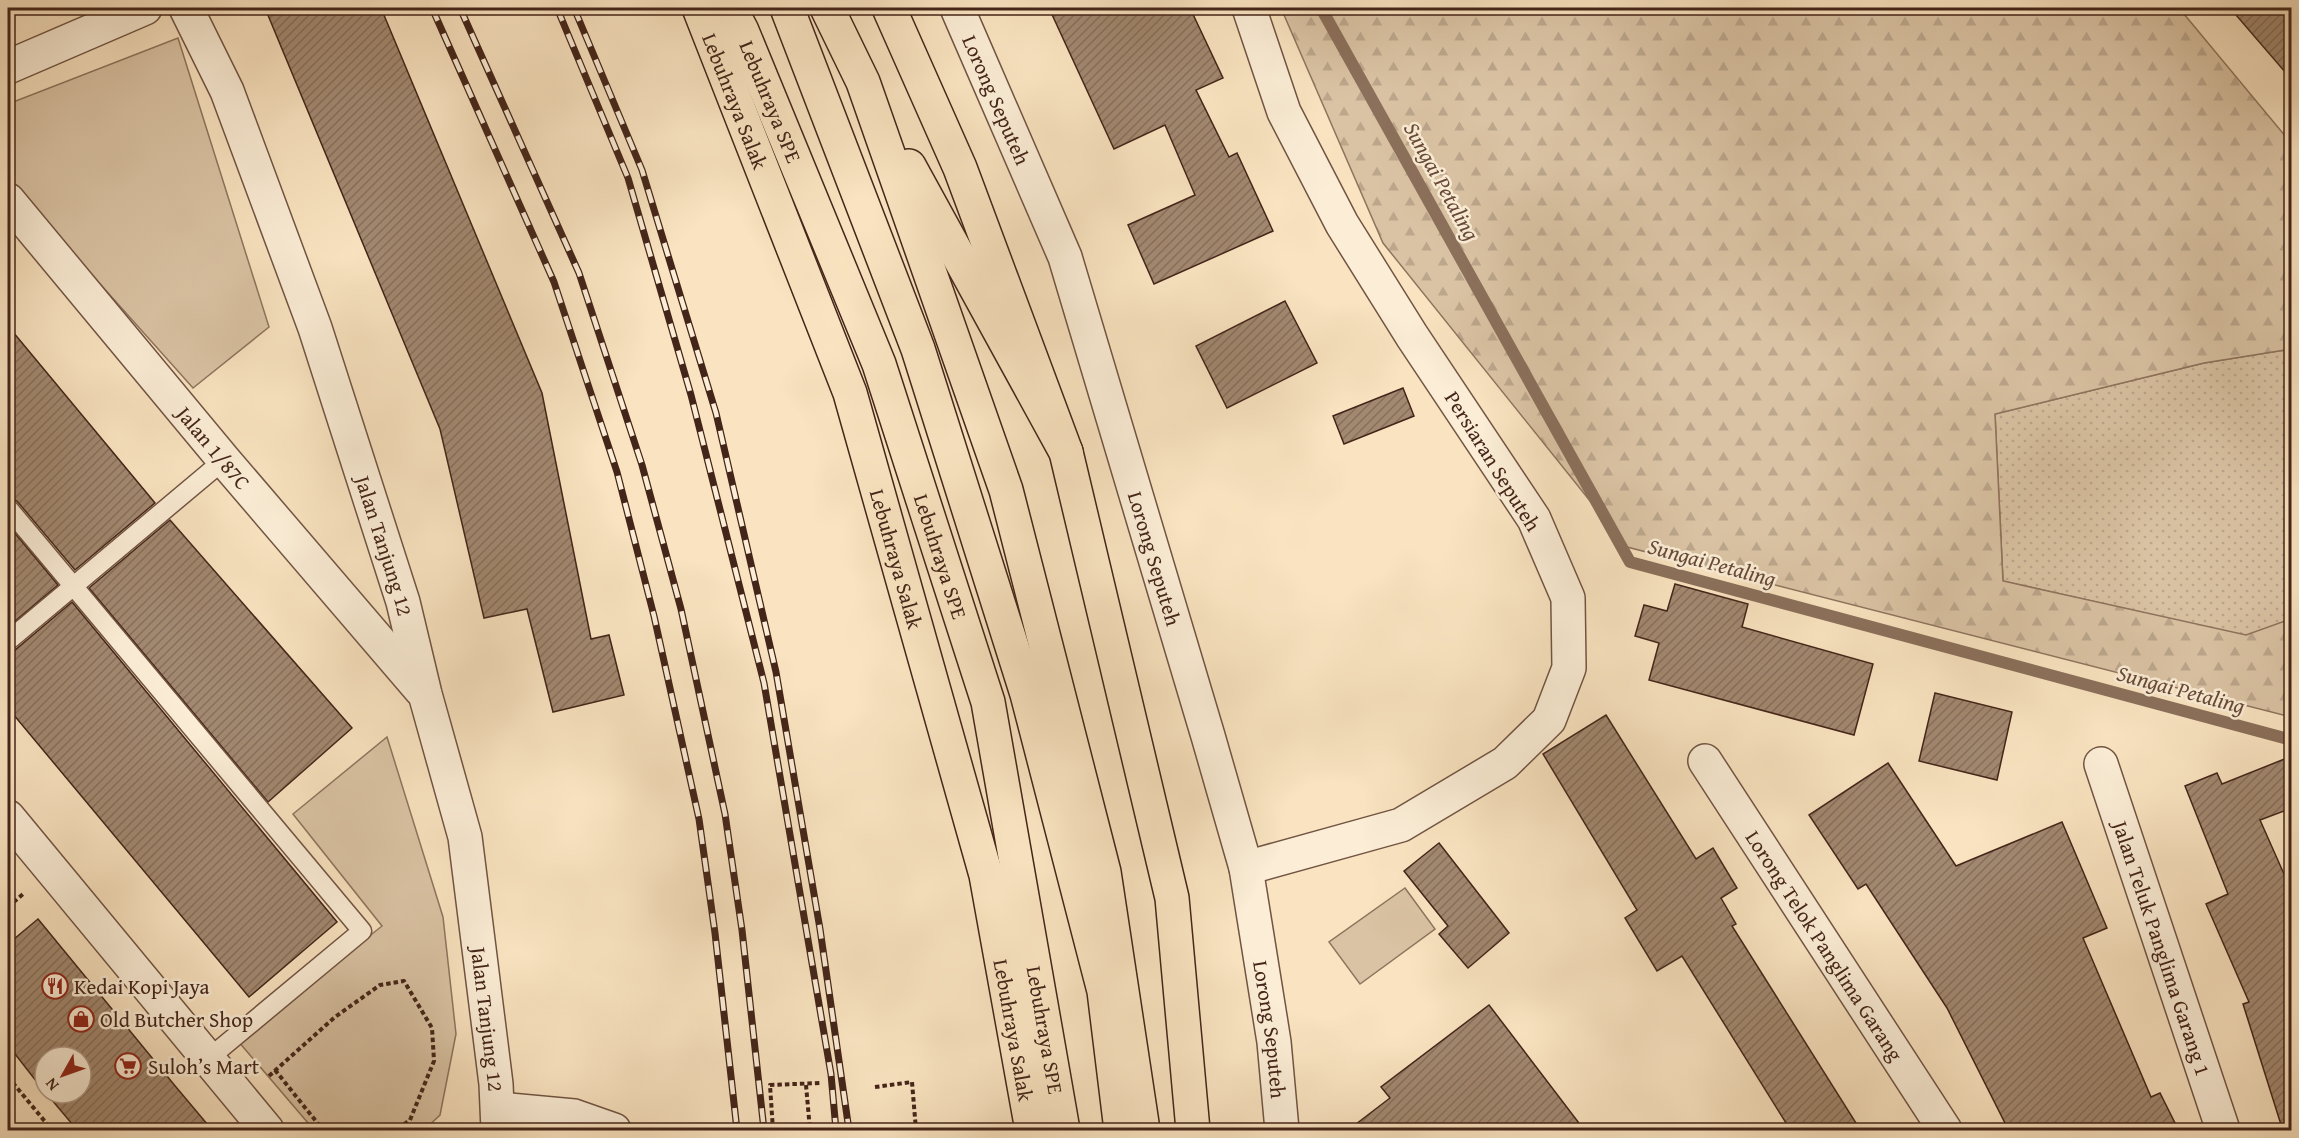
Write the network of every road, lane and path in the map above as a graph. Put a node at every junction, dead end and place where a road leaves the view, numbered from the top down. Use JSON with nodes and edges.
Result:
{"nodes":[{"id":1,"x":145,"y":8,"type":"edge"},
{"id":2,"x":186,"y":8,"type":"edge"},
{"id":3,"x":699,"y":8,"type":"edge"},
{"id":4,"x":730,"y":8,"type":"edge"},
{"id":5,"x":787,"y":8,"type":"edge"},
{"id":6,"x":827,"y":8,"type":"edge"},
{"id":7,"x":889,"y":8,"type":"edge"},
{"id":8,"x":957,"y":8,"type":"edge"},
{"id":9,"x":1249,"y":8,"type":"edge"},
{"id":10,"x":8,"y":67,"type":"edge"},
{"id":11,"x":863,"y":82,"type":"junction"},
{"id":12,"x":8,"y":200,"type":"edge"},
{"id":13,"x":1066,"y":452,"type":"junction"},
{"id":14,"x":224,"y":460,"type":"junction"},
{"id":15,"x":8,"y":508,"type":"edge"},
{"id":16,"x":73,"y":586,"type":"junction"},
{"id":17,"x":8,"y":641,"type":"edge"},
{"id":18,"x":425,"y":694,"type":"junction"},
{"id":19,"x":1705,"y":761,"type":"dead end"},
{"id":20,"x":2101,"y":764,"type":"dead end"},
{"id":21,"x":8,"y":817,"type":"edge"},
{"id":22,"x":1246,"y":868,"type":"junction"},
{"id":23,"x":208,"y":1059,"type":"junction"},
{"id":24,"x":1022,"y":1072,"type":"junction"},
{"id":25,"x":8,"y":1077,"type":"edge"},
{"id":26,"x":820,"y":1083,"type":"dead end"},
{"id":27,"x":806,"y":1084,"type":"junction"},
{"id":28,"x":875,"y":1087,"type":"dead end"},
{"id":29,"x":498,"y":1120,"type":"edge"},
{"id":30,"x":52,"y":1131,"type":"edge"},
{"id":31,"x":267,"y":1131,"type":"edge"},
{"id":32,"x":323,"y":1131,"type":"edge"},
{"id":33,"x":396,"y":1131,"type":"edge"},
{"id":34,"x":614,"y":1131,"type":"edge"},
{"id":35,"x":773,"y":1131,"type":"edge"},
{"id":36,"x":810,"y":1131,"type":"edge"},
{"id":37,"x":916,"y":1131,"type":"edge"},
{"id":38,"x":1015,"y":1131,"type":"edge"},
{"id":39,"x":1032,"y":1131,"type":"edge"},
{"id":40,"x":1063,"y":1131,"type":"edge"},
{"id":41,"x":1121,"y":1131,"type":"edge"},
{"id":42,"x":1143,"y":1131,"type":"edge"},
{"id":43,"x":1193,"y":1131,"type":"edge"},
{"id":44,"x":1282,"y":1131,"type":"edge"},
{"id":45,"x":1945,"y":1131,"type":"edge"},
{"id":46,"x":2223,"y":1131,"type":"edge"}],
"edges":[{"from":1,"to":10,"type":"street"},
{"from":2,"to":18,"type":"street","name":"Jalan Tanjung 12"},
{"from":3,"to":24,"type":"highway","name":"Lebuhraya Salak"},
{"from":4,"to":40,"type":"highway","name":"Lebuhraya SPE"},
{"from":5,"to":41,"type":"highway","name":"Lebuhraya SPE"},
{"from":6,"to":11,"type":"highway"},
{"from":7,"to":13,"type":"highway"},
{"from":8,"to":22,"type":"street","name":"Lorong Seputeh"},
{"from":9,"to":22,"type":"street","name":"Persiaran Seputeh"},
{"from":11,"to":13,"type":"highway"},
{"from":11,"to":42,"type":"highway"},
{"from":12,"to":14,"type":"street","name":"Jalan 1/87C"},
{"from":13,"to":43,"type":"highway"},
{"from":14,"to":16,"type":"lane"},
{"from":14,"to":18,"type":"street","name":"Jalan 1/87C"},
{"from":15,"to":16,"type":"lane"},
{"from":16,"to":17,"type":"lane"},
{"from":16,"to":23,"type":"lane"},
{"from":18,"to":29,"type":"street","name":"Jalan Tanjung 12"},
{"from":19,"to":45,"type":"street","name":"Lorong Telok Panglima Garang"},
{"from":20,"to":46,"type":"street","name":"Jalan Teluk Panglima Garang 1"},
{"from":21,"to":23,"type":"street"},
{"from":22,"to":44,"type":"street","name":"Lorong Seputeh"},
{"from":23,"to":31,"type":"street"},
{"from":24,"to":38,"type":"lane"},
{"from":24,"to":39,"type":"highway","name":"Lebuhraya Salak"},
{"from":25,"to":30,"type":"path"},
{"from":26,"to":27,"type":"path"},
{"from":27,"to":35,"type":"path"},
{"from":27,"to":36,"type":"path"},
{"from":28,"to":37,"type":"path"},
{"from":29,"to":34,"type":"street"},
{"from":32,"to":33,"type":"path"}]}
